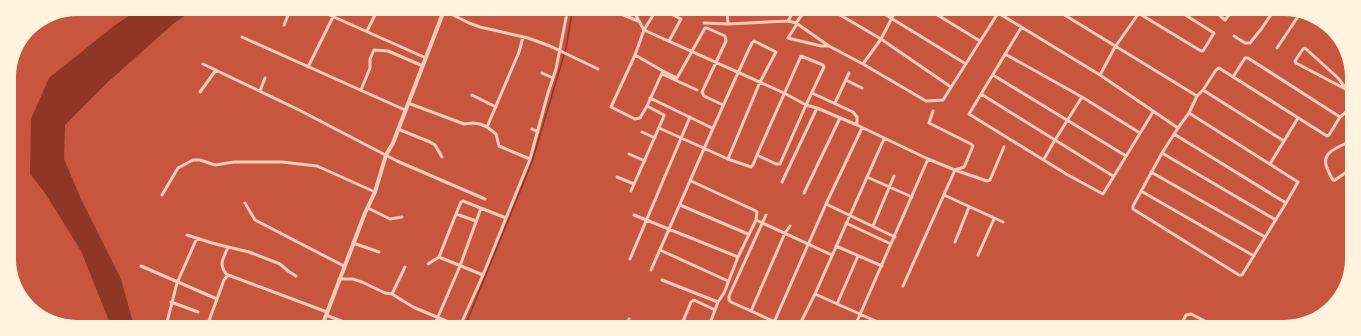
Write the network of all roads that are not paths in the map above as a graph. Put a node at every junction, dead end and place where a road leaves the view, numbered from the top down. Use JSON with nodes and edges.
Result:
{"nodes":[{"id":1,"x":288,"y":16,"type":"edge"},
{"id":2,"x":374,"y":16,"type":"edge"},
{"id":3,"x":442,"y":16,"type":"edge"},
{"id":4,"x":455,"y":16,"type":"edge"},
{"id":5,"x":567,"y":16,"type":"edge"},
{"id":6,"x":626,"y":16,"type":"edge"},
{"id":7,"x":636,"y":16,"type":"edge"},
{"id":8,"x":653,"y":16,"type":"edge"},
{"id":9,"x":675,"y":16,"type":"edge"},
{"id":10,"x":727,"y":16,"type":"edge"},
{"id":11,"x":791,"y":16,"type":"edge"},
{"id":12,"x":801,"y":16,"type":"edge"},
{"id":13,"x":842,"y":16,"type":"edge"},
{"id":14,"x":888,"y":16,"type":"edge"},
{"id":15,"x":939,"y":16,"type":"edge"},
{"id":16,"x":994,"y":16,"type":"edge"},
{"id":17,"x":1002,"y":16,"type":"edge"},
{"id":18,"x":1066,"y":16,"type":"edge"},
{"id":19,"x":1138,"y":16,"type":"edge"},
{"id":20,"x":1142,"y":16,"type":"edge"},
{"id":21,"x":1187,"y":16,"type":"edge"},
{"id":22,"x":1220,"y":16,"type":"edge"},
{"id":23,"x":1228,"y":16,"type":"edge"},
{"id":24,"x":1270,"y":16,"type":"edge"},
{"id":25,"x":333,"y":17,"type":"joint"},
{"id":26,"x":1297,"y":17,"type":"edge"},
{"id":27,"x":892,"y":18,"type":"junction"},
{"id":28,"x":638,"y":21,"type":"junction"},
{"id":29,"x":788,"y":21,"type":"junction"},
{"id":30,"x":704,"y":23,"type":"dead end"},
{"id":31,"x":284,"y":24,"type":"dead end"},
{"id":32,"x":728,"y":24,"type":"junction"},
{"id":33,"x":796,"y":24,"type":"junction"},
{"id":34,"x":1021,"y":28,"type":"junction"},
{"id":35,"x":644,"y":30,"type":"junction"},
{"id":36,"x":367,"y":31,"type":"junction"},
{"id":37,"x":1234,"y":36,"type":"dead end"},
{"id":38,"x":242,"y":37,"type":"dead end"},
{"id":39,"x":523,"y":37,"type":"junction"},
{"id":40,"x":881,"y":39,"type":"junction"},
{"id":41,"x":669,"y":41,"type":"junction"},
{"id":42,"x":980,"y":41,"type":"junction"},
{"id":43,"x":829,"y":46,"type":"junction"},
{"id":44,"x":1116,"y":47,"type":"junction"},
{"id":45,"x":1277,"y":48,"type":"dead end"},
{"id":46,"x":691,"y":51,"type":"junction"},
{"id":47,"x":560,"y":52,"type":"junction"},
{"id":48,"x":1005,"y":54,"type":"junction"},
{"id":49,"x":635,"y":55,"type":"junction"},
{"id":50,"x":426,"y":58,"type":"junction"},
{"id":51,"x":716,"y":63,"type":"junction"},
{"id":52,"x":203,"y":64,"type":"dead end"},
{"id":53,"x":863,"y":64,"type":"junction"},
{"id":54,"x":966,"y":64,"type":"junction"},
{"id":55,"x":423,"y":66,"type":"junction"},
{"id":56,"x":308,"y":67,"type":"junction"},
{"id":57,"x":598,"y":69,"type":"dead end"},
{"id":58,"x":216,"y":70,"type":"junction"},
{"id":59,"x":738,"y":72,"type":"junction"},
{"id":60,"x":662,"y":73,"type":"junction"},
{"id":61,"x":849,"y":73,"type":"dead end"},
{"id":62,"x":542,"y":74,"type":"dead end"},
{"id":63,"x":993,"y":75,"type":"junction"},
{"id":64,"x":1100,"y":75,"type":"junction"},
{"id":65,"x":1233,"y":77,"type":"junction"},
{"id":66,"x":265,"y":78,"type":"dead end"},
{"id":67,"x":553,"y":78,"type":"junction"},
{"id":68,"x":846,"y":80,"type":"junction"},
{"id":69,"x":760,"y":82,"type":"junction"},
{"id":70,"x":1345,"y":86,"type":"edge"},
{"id":71,"x":951,"y":87,"type":"junction"},
{"id":72,"x":862,"y":88,"type":"dead end"},
{"id":73,"x":1345,"y":89,"type":"edge"},
{"id":74,"x":361,"y":90,"type":"junction"},
{"id":75,"x":697,"y":90,"type":"dead end"},
{"id":76,"x":1203,"y":90,"type":"junction"},
{"id":77,"x":260,"y":91,"type":"junction"},
{"id":78,"x":200,"y":92,"type":"dead end"},
{"id":79,"x":784,"y":93,"type":"junction"},
{"id":80,"x":812,"y":93,"type":"junction"},
{"id":81,"x":981,"y":94,"type":"junction"},
{"id":82,"x":472,"y":96,"type":"dead end"},
{"id":83,"x":1197,"y":96,"type":"junction"},
{"id":84,"x":1082,"y":97,"type":"junction"},
{"id":85,"x":650,"y":98,"type":"junction"},
{"id":86,"x":408,"y":103,"type":"junction"},
{"id":87,"x":835,"y":103,"type":"junction"},
{"id":88,"x":723,"y":105,"type":"junction"},
{"id":89,"x":806,"y":105,"type":"junction"},
{"id":90,"x":647,"y":106,"type":"junction"},
{"id":91,"x":496,"y":107,"type":"junction"},
{"id":92,"x":817,"y":108,"type":"junction"},
{"id":93,"x":405,"y":110,"type":"junction"},
{"id":94,"x":933,"y":111,"type":"dead end"},
{"id":95,"x":1153,"y":112,"type":"junction"},
{"id":96,"x":1189,"y":113,"type":"junction"},
{"id":97,"x":1345,"y":113,"type":"edge"},
{"id":98,"x":690,"y":117,"type":"junction"},
{"id":99,"x":1340,"y":117,"type":"junction"},
{"id":100,"x":840,"y":118,"type":"junction"},
{"id":101,"x":1298,"y":118,"type":"junction"},
{"id":102,"x":1068,"y":120,"type":"junction"},
{"id":103,"x":857,"y":125,"type":"junction"},
{"id":104,"x":487,"y":127,"type":"junction"},
{"id":105,"x":398,"y":128,"type":"junction"},
{"id":106,"x":659,"y":128,"type":"junction"},
{"id":107,"x":712,"y":128,"type":"junction"},
{"id":108,"x":862,"y":128,"type":"junction"},
{"id":109,"x":1178,"y":128,"type":"junction"},
{"id":110,"x":532,"y":129,"type":"dead end"},
{"id":111,"x":538,"y":132,"type":"junction"},
{"id":112,"x":642,"y":132,"type":"dead end"},
{"id":113,"x":1140,"y":133,"type":"junction"},
{"id":114,"x":1174,"y":134,"type":"junction"},
{"id":115,"x":655,"y":138,"type":"junction"},
{"id":116,"x":681,"y":138,"type":"junction"},
{"id":117,"x":884,"y":139,"type":"junction"},
{"id":118,"x":1055,"y":140,"type":"junction"},
{"id":119,"x":1284,"y":141,"type":"junction"},
{"id":120,"x":1345,"y":144,"type":"edge"},
{"id":121,"x":1004,"y":147,"type":"dead end"},
{"id":122,"x":705,"y":149,"type":"junction"},
{"id":123,"x":1162,"y":153,"type":"junction"},
{"id":124,"x":629,"y":154,"type":"dead end"},
{"id":125,"x":386,"y":155,"type":"junction"},
{"id":126,"x":757,"y":155,"type":"junction"},
{"id":127,"x":1126,"y":156,"type":"junction"},
{"id":128,"x":442,"y":157,"type":"dead end"},
{"id":129,"x":530,"y":159,"type":"junction"},
{"id":130,"x":728,"y":159,"type":"junction"},
{"id":131,"x":928,"y":159,"type":"junction"},
{"id":132,"x":1044,"y":160,"type":"junction"},
{"id":133,"x":645,"y":162,"type":"junction"},
{"id":134,"x":1270,"y":164,"type":"junction"},
{"id":135,"x":955,"y":170,"type":"junction"},
{"id":136,"x":1151,"y":172,"type":"junction"},
{"id":137,"x":1345,"y":173,"type":"edge"},
{"id":138,"x":894,"y":176,"type":"dead end"},
{"id":139,"x":1113,"y":176,"type":"junction"},
{"id":140,"x":617,"y":177,"type":"dead end"},
{"id":141,"x":867,"y":177,"type":"junction"},
{"id":142,"x":691,"y":181,"type":"junction"},
{"id":143,"x":782,"y":182,"type":"dead end"},
{"id":144,"x":634,"y":184,"type":"junction"},
{"id":145,"x":890,"y":187,"type":"junction"},
{"id":146,"x":1141,"y":191,"type":"junction"},
{"id":147,"x":375,"y":192,"type":"junction"},
{"id":148,"x":631,"y":192,"type":"dead end"},
{"id":149,"x":804,"y":193,"type":"dead end"},
{"id":150,"x":162,"y":194,"type":"dead end"},
{"id":151,"x":944,"y":195,"type":"junction"},
{"id":152,"x":912,"y":197,"type":"junction"},
{"id":153,"x":485,"y":199,"type":"dead end"},
{"id":154,"x":245,"y":203,"type":"dead end"},
{"id":155,"x":1286,"y":203,"type":"junction"},
{"id":156,"x":826,"y":204,"type":"junction"},
{"id":157,"x":680,"y":205,"type":"junction"},
{"id":158,"x":969,"y":207,"type":"junction"},
{"id":159,"x":368,"y":208,"type":"junction"},
{"id":160,"x":481,"y":208,"type":"junction"},
{"id":161,"x":456,"y":214,"type":"junction"},
{"id":162,"x":634,"y":215,"type":"dead end"},
{"id":163,"x":766,"y":215,"type":"dead end"},
{"id":164,"x":850,"y":215,"type":"junction"},
{"id":165,"x":402,"y":217,"type":"dead end"},
{"id":166,"x":506,"y":218,"type":"junction"},
{"id":167,"x":994,"y":219,"type":"junction"},
{"id":168,"x":646,"y":220,"type":"junction"},
{"id":169,"x":756,"y":220,"type":"junction"},
{"id":170,"x":1276,"y":220,"type":"junction"},
{"id":171,"x":476,"y":221,"type":"junction"},
{"id":172,"x":1003,"y":222,"type":"dead end"},
{"id":173,"x":762,"y":223,"type":"junction"},
{"id":174,"x":846,"y":223,"type":"junction"},
{"id":175,"x":790,"y":226,"type":"dead end"},
{"id":176,"x":873,"y":226,"type":"junction"},
{"id":177,"x":670,"y":229,"type":"junction"},
{"id":178,"x":786,"y":233,"type":"junction"},
{"id":179,"x":748,"y":234,"type":"junction"},
{"id":180,"x":188,"y":235,"type":"dead end"},
{"id":181,"x":895,"y":236,"type":"junction"},
{"id":182,"x":1265,"y":237,"type":"junction"},
{"id":183,"x":197,"y":238,"type":"junction"},
{"id":184,"x":955,"y":242,"type":"dead end"},
{"id":185,"x":353,"y":243,"type":"junction"},
{"id":186,"x":809,"y":244,"type":"junction"},
{"id":187,"x":891,"y":244,"type":"junction"},
{"id":188,"x":836,"y":246,"type":"junction"},
{"id":189,"x":228,"y":247,"type":"junction"},
{"id":190,"x":660,"y":250,"type":"junction"},
{"id":191,"x":379,"y":252,"type":"dead end"},
{"id":192,"x":832,"y":255,"type":"junction"},
{"id":193,"x":978,"y":255,"type":"dead end"},
{"id":194,"x":858,"y":256,"type":"junction"},
{"id":195,"x":1254,"y":256,"type":"junction"},
{"id":196,"x":439,"y":257,"type":"junction"},
{"id":197,"x":738,"y":257,"type":"junction"},
{"id":198,"x":630,"y":260,"type":"dead end"},
{"id":199,"x":428,"y":264,"type":"dead end"},
{"id":200,"x":141,"y":266,"type":"dead end"},
{"id":201,"x":344,"y":266,"type":"junction"},
{"id":202,"x":460,"y":266,"type":"junction"},
{"id":203,"x":882,"y":266,"type":"junction"},
{"id":204,"x":405,"y":267,"type":"dead end"},
{"id":205,"x":651,"y":270,"type":"dead end"},
{"id":206,"x":227,"y":275,"type":"junction"},
{"id":207,"x":483,"y":275,"type":"junction"},
{"id":208,"x":296,"y":276,"type":"dead end"},
{"id":209,"x":340,"y":279,"type":"junction"},
{"id":210,"x":662,"y":280,"type":"dead end"},
{"id":211,"x":728,"y":281,"type":"junction"},
{"id":212,"x":177,"y":283,"type":"junction"},
{"id":213,"x":903,"y":286,"type":"dead end"},
{"id":214,"x":724,"y":293,"type":"junction"},
{"id":215,"x":392,"y":294,"type":"junction"},
{"id":216,"x":815,"y":294,"type":"junction"},
{"id":217,"x":729,"y":296,"type":"junction"},
{"id":218,"x":217,"y":299,"type":"junction"},
{"id":219,"x":172,"y":302,"type":"junction"},
{"id":220,"x":718,"y":302,"type":"junction"},
{"id":221,"x":837,"y":304,"type":"junction"},
{"id":222,"x":715,"y":310,"type":"junction"},
{"id":223,"x":752,"y":311,"type":"junction"},
{"id":224,"x":198,"y":312,"type":"dead end"},
{"id":225,"x":326,"y":314,"type":"junction"},
{"id":226,"x":860,"y":315,"type":"junction"},
{"id":227,"x":437,"y":318,"type":"junction"},
{"id":228,"x":168,"y":320,"type":"edge"},
{"id":229,"x":209,"y":320,"type":"edge"},
{"id":230,"x":324,"y":320,"type":"edge"},
{"id":231,"x":340,"y":320,"type":"edge"},
{"id":232,"x":442,"y":320,"type":"edge"},
{"id":233,"x":462,"y":320,"type":"edge"},
{"id":234,"x":683,"y":320,"type":"edge"},
{"id":235,"x":711,"y":320,"type":"edge"},
{"id":236,"x":771,"y":320,"type":"edge"},
{"id":237,"x":775,"y":320,"type":"edge"},
{"id":238,"x":802,"y":320,"type":"edge"},
{"id":239,"x":858,"y":320,"type":"edge"},
{"id":240,"x":872,"y":320,"type":"edge"},
{"id":241,"x":1184,"y":320,"type":"edge"},
{"id":242,"x":1203,"y":320,"type":"edge"}],
"edges":[{"from":1,"to":31,"type":"street"},
{"from":2,"to":36,"type":"street"},
{"from":3,"to":50,"type":"street"},
{"from":4,"to":39,"type":"street"},
{"from":5,"to":47,"type":"street"},
{"from":6,"to":28,"type":"street"},
{"from":7,"to":28,"type":"street"},
{"from":8,"to":35,"type":"street"},
{"from":9,"to":41,"type":"street"},
{"from":10,"to":32,"type":"street"},
{"from":11,"to":29,"type":"street"},
{"from":12,"to":33,"type":"street"},
{"from":13,"to":40,"type":"street"},
{"from":14,"to":27,"type":"street"},
{"from":15,"to":42,"type":"street"},
{"from":16,"to":42,"type":"street"},
{"from":17,"to":34,"type":"street"},
{"from":18,"to":44,"type":"street"},
{"from":19,"to":44,"type":"street"},
{"from":20,"to":21,"type":"street"},
{"from":22,"to":23,"type":"street"},
{"from":24,"to":37,"type":"street"},
{"from":25,"to":36,"type":"street"},
{"from":25,"to":56,"type":"street"},
{"from":26,"to":45,"type":"street"},
{"from":27,"to":40,"type":"street"},
{"from":27,"to":54,"type":"street"},
{"from":28,"to":35,"type":"street"},
{"from":29,"to":32,"type":"street"},
{"from":29,"to":33,"type":"street"},
{"from":30,"to":32,"type":"street"},
{"from":33,"to":43,"type":"street"},
{"from":33,"to":43,"type":"street"},
{"from":34,"to":48,"type":"street"},
{"from":34,"to":64,"type":"street"},
{"from":35,"to":41,"type":"street"},
{"from":35,"to":49,"type":"street"},
{"from":36,"to":50,"type":"street"},
{"from":38,"to":56,"type":"street"},
{"from":39,"to":47,"type":"street"},
{"from":39,"to":91,"type":"street"},
{"from":40,"to":53,"type":"street"},
{"from":40,"to":71,"type":"street"},
{"from":41,"to":46,"type":"street"},
{"from":42,"to":54,"type":"street"},
{"from":43,"to":53,"type":"street"},
{"from":44,"to":64,"type":"street"},
{"from":44,"to":83,"type":"street"},
{"from":46,"to":51,"type":"street"},
{"from":46,"to":51,"type":"street"},
{"from":46,"to":60,"type":"street"},
{"from":47,"to":57,"type":"street"},
{"from":47,"to":67,"type":"street"},
{"from":48,"to":63,"type":"street"},
{"from":48,"to":84,"type":"street"},
{"from":49,"to":60,"type":"street"},
{"from":49,"to":90,"type":"street"},
{"from":50,"to":55,"type":"street"},
{"from":51,"to":59,"type":"street"},
{"from":51,"to":88,"type":"street"},
{"from":52,"to":58,"type":"street"},
{"from":53,"to":71,"type":"street"},
{"from":54,"to":71,"type":"street"},
{"from":55,"to":74,"type":"street"},
{"from":55,"to":86,"type":"street"},
{"from":56,"to":74,"type":"street"},
{"from":58,"to":77,"type":"street"},
{"from":58,"to":78,"type":"street"},
{"from":59,"to":69,"type":"street"},
{"from":59,"to":69,"type":"street"},
{"from":59,"to":88,"type":"street"},
{"from":60,"to":75,"type":"street"},
{"from":60,"to":85,"type":"street"},
{"from":61,"to":68,"type":"street"},
{"from":62,"to":67,"type":"street"},
{"from":63,"to":81,"type":"street"},
{"from":63,"to":102,"type":"street"},
{"from":64,"to":95,"type":"street"},
{"from":65,"to":76,"type":"street"},
{"from":65,"to":99,"type":"street"},
{"from":65,"to":101,"type":"street"},
{"from":66,"to":77,"type":"street"},
{"from":67,"to":111,"type":"street"},
{"from":68,"to":72,"type":"street"},
{"from":68,"to":87,"type":"street"},
{"from":69,"to":79,"type":"street"},
{"from":69,"to":130,"type":"street"},
{"from":70,"to":73,"type":"street"},
{"from":74,"to":93,"type":"street"},
{"from":76,"to":83,"type":"street"},
{"from":76,"to":119,"type":"street"},
{"from":77,"to":125,"type":"street"},
{"from":79,"to":80,"type":"street"},
{"from":79,"to":89,"type":"street"},
{"from":79,"to":126,"type":"street"},
{"from":80,"to":87,"type":"street"},
{"from":80,"to":89,"type":"street"},
{"from":81,"to":118,"type":"street"},
{"from":81,"to":132,"type":"street"},
{"from":82,"to":91,"type":"street"},
{"from":83,"to":96,"type":"street"},
{"from":84,"to":102,"type":"street"},
{"from":84,"to":113,"type":"street"},
{"from":85,"to":90,"type":"street"},
{"from":85,"to":98,"type":"street"},
{"from":86,"to":93,"type":"street"},
{"from":86,"to":104,"type":"street"},
{"from":87,"to":103,"type":"street"},
{"from":88,"to":107,"type":"street"},
{"from":89,"to":92,"type":"street"},
{"from":89,"to":126,"type":"street"},
{"from":90,"to":106,"type":"street"},
{"from":91,"to":104,"type":"street"},
{"from":92,"to":100,"type":"street"},
{"from":92,"to":143,"type":"street"},
{"from":93,"to":105,"type":"street"},
{"from":94,"to":135,"type":"street"},
{"from":95,"to":109,"type":"street"},
{"from":95,"to":113,"type":"street"},
{"from":96,"to":109,"type":"street"},
{"from":96,"to":134,"type":"street"},
{"from":97,"to":99,"type":"street"},
{"from":98,"to":107,"type":"street"},
{"from":98,"to":116,"type":"street"},
{"from":99,"to":101,"type":"street"},
{"from":100,"to":103,"type":"street"},
{"from":100,"to":149,"type":"street"},
{"from":101,"to":119,"type":"street"},
{"from":102,"to":118,"type":"street"},
{"from":102,"to":127,"type":"street"},
{"from":103,"to":108,"type":"street"},
{"from":104,"to":129,"type":"street"},
{"from":105,"to":125,"type":"street"},
{"from":105,"to":128,"type":"street"},
{"from":106,"to":115,"type":"street"},
{"from":106,"to":116,"type":"street"},
{"from":107,"to":122,"type":"street"},
{"from":108,"to":117,"type":"street"},
{"from":108,"to":156,"type":"street"},
{"from":109,"to":114,"type":"street"},
{"from":110,"to":111,"type":"street"},
{"from":111,"to":129,"type":"street"},
{"from":112,"to":115,"type":"street"},
{"from":113,"to":127,"type":"street"},
{"from":114,"to":123,"type":"street"},
{"from":114,"to":155,"type":"street"},
{"from":115,"to":133,"type":"street"},
{"from":116,"to":122,"type":"street"},
{"from":116,"to":168,"type":"street"},
{"from":117,"to":131,"type":"street"},
{"from":117,"to":141,"type":"street"},
{"from":118,"to":132,"type":"street"},
{"from":118,"to":139,"type":"street"},
{"from":119,"to":134,"type":"street"},
{"from":120,"to":137,"type":"street"},
{"from":121,"to":135,"type":"street"},
{"from":122,"to":130,"type":"street"},
{"from":122,"to":142,"type":"street"},
{"from":123,"to":136,"type":"street"},
{"from":123,"to":170,"type":"street"},
{"from":124,"to":133,"type":"street"},
{"from":125,"to":147,"type":"street"},
{"from":125,"to":153,"type":"street"},
{"from":126,"to":130,"type":"street"},
{"from":127,"to":139,"type":"street"},
{"from":129,"to":166,"type":"street"},
{"from":131,"to":135,"type":"street"},
{"from":131,"to":152,"type":"street"},
{"from":132,"to":139,"type":"street"},
{"from":133,"to":144,"type":"street"},
{"from":134,"to":155,"type":"street"},
{"from":135,"to":151,"type":"street"},
{"from":136,"to":146,"type":"street"},
{"from":136,"to":182,"type":"street"},
{"from":138,"to":145,"type":"street"},
{"from":140,"to":144,"type":"street"},
{"from":141,"to":145,"type":"street"},
{"from":141,"to":164,"type":"street"},
{"from":142,"to":157,"type":"street"},
{"from":142,"to":169,"type":"street"},
{"from":144,"to":148,"type":"street"},
{"from":145,"to":152,"type":"street"},
{"from":145,"to":176,"type":"street"},
{"from":146,"to":195,"type":"street"},
{"from":146,"to":195,"type":"street"},
{"from":147,"to":150,"type":"street"},
{"from":147,"to":159,"type":"street"},
{"from":151,"to":158,"type":"street"},
{"from":151,"to":213,"type":"street"},
{"from":152,"to":181,"type":"street"},
{"from":154,"to":201,"type":"street"},
{"from":155,"to":170,"type":"street"},
{"from":156,"to":164,"type":"street"},
{"from":156,"to":186,"type":"street"},
{"from":157,"to":177,"type":"street"},
{"from":157,"to":179,"type":"street"},
{"from":158,"to":167,"type":"street"},
{"from":158,"to":184,"type":"street"},
{"from":159,"to":165,"type":"street"},
{"from":159,"to":185,"type":"street"},
{"from":160,"to":161,"type":"street"},
{"from":160,"to":166,"type":"street"},
{"from":160,"to":171,"type":"street"},
{"from":161,"to":171,"type":"street"},
{"from":161,"to":196,"type":"street"},
{"from":162,"to":168,"type":"street"},
{"from":163,"to":173,"type":"street"},
{"from":164,"to":174,"type":"street"},
{"from":164,"to":176,"type":"street"},
{"from":166,"to":207,"type":"street"},
{"from":167,"to":172,"type":"street"},
{"from":167,"to":193,"type":"street"},
{"from":168,"to":177,"type":"street"},
{"from":168,"to":198,"type":"street"},
{"from":169,"to":173,"type":"street"},
{"from":169,"to":179,"type":"street"},
{"from":170,"to":182,"type":"street"},
{"from":171,"to":202,"type":"street"},
{"from":173,"to":178,"type":"street"},
{"from":173,"to":217,"type":"street"},
{"from":174,"to":187,"type":"street"},
{"from":174,"to":188,"type":"street"},
{"from":175,"to":178,"type":"street"},
{"from":176,"to":181,"type":"street"},
{"from":177,"to":190,"type":"street"},
{"from":177,"to":197,"type":"street"},
{"from":178,"to":186,"type":"street"},
{"from":178,"to":223,"type":"street"},
{"from":179,"to":197,"type":"street"},
{"from":180,"to":183,"type":"street"},
{"from":181,"to":187,"type":"street"},
{"from":182,"to":195,"type":"street"},
{"from":183,"to":189,"type":"street"},
{"from":183,"to":212,"type":"street"},
{"from":185,"to":191,"type":"street"},
{"from":185,"to":201,"type":"street"},
{"from":186,"to":192,"type":"street"},
{"from":186,"to":237,"type":"street"},
{"from":187,"to":203,"type":"street"},
{"from":188,"to":192,"type":"street"},
{"from":188,"to":194,"type":"street"},
{"from":189,"to":206,"type":"street"},
{"from":189,"to":208,"type":"street"},
{"from":190,"to":205,"type":"street"},
{"from":190,"to":211,"type":"street"},
{"from":192,"to":216,"type":"street"},
{"from":194,"to":203,"type":"street"},
{"from":194,"to":221,"type":"street"},
{"from":196,"to":199,"type":"street"},
{"from":196,"to":202,"type":"street"},
{"from":197,"to":211,"type":"street"},
{"from":200,"to":212,"type":"street"},
{"from":201,"to":209,"type":"street"},
{"from":202,"to":207,"type":"street"},
{"from":202,"to":227,"type":"street"},
{"from":203,"to":226,"type":"street"},
{"from":204,"to":215,"type":"street"},
{"from":206,"to":218,"type":"street"},
{"from":206,"to":225,"type":"street"},
{"from":207,"to":233,"type":"street"},
{"from":209,"to":215,"type":"street"},
{"from":209,"to":225,"type":"street"},
{"from":210,"to":220,"type":"street"},
{"from":211,"to":214,"type":"street"},
{"from":212,"to":218,"type":"street"},
{"from":212,"to":219,"type":"street"},
{"from":214,"to":217,"type":"street"},
{"from":214,"to":220,"type":"street"},
{"from":215,"to":227,"type":"street"},
{"from":216,"to":221,"type":"street"},
{"from":216,"to":238,"type":"street"},
{"from":217,"to":223,"type":"street"},
{"from":218,"to":229,"type":"street"},
{"from":219,"to":224,"type":"street"},
{"from":219,"to":228,"type":"street"},
{"from":220,"to":222,"type":"street"},
{"from":221,"to":226,"type":"street"},
{"from":222,"to":234,"type":"street"},
{"from":222,"to":235,"type":"street"},
{"from":223,"to":236,"type":"street"},
{"from":225,"to":230,"type":"street"},
{"from":225,"to":231,"type":"street"},
{"from":226,"to":239,"type":"street"},
{"from":226,"to":240,"type":"street"},
{"from":227,"to":232,"type":"street"},
{"from":241,"to":242,"type":"street"}]}
